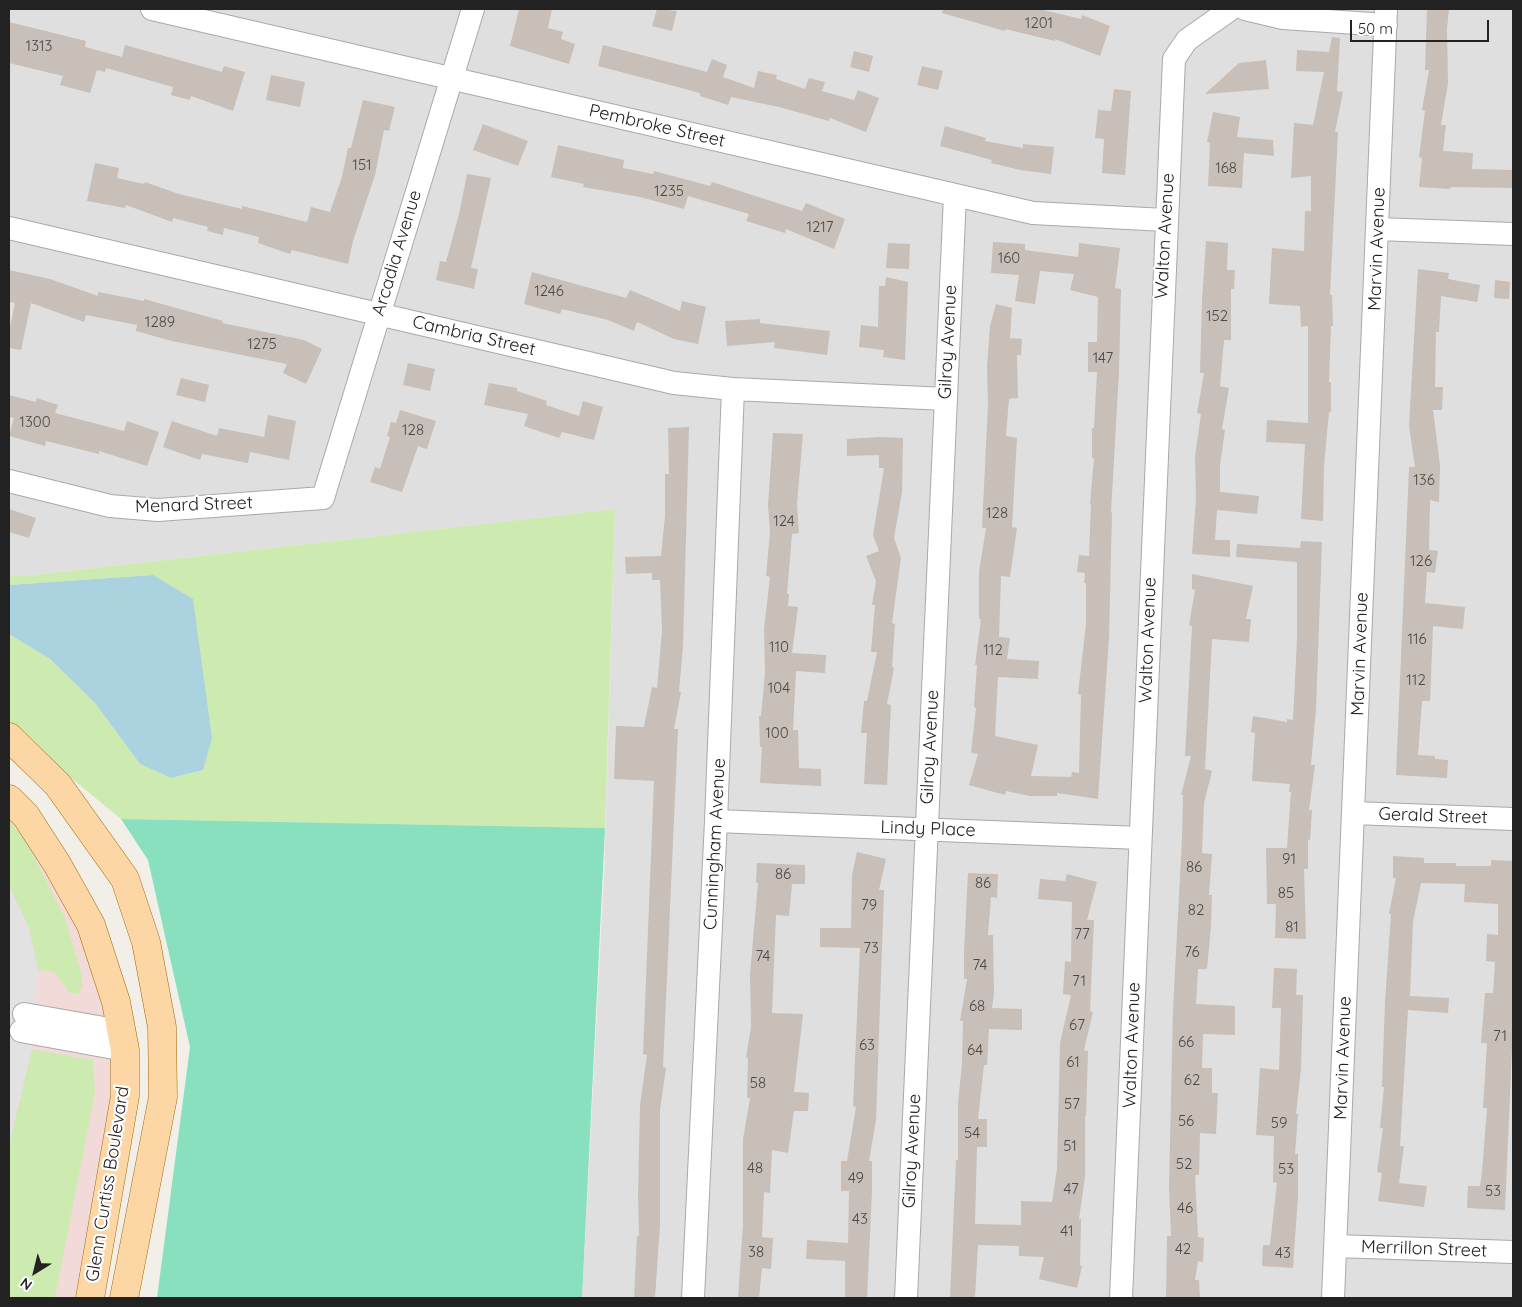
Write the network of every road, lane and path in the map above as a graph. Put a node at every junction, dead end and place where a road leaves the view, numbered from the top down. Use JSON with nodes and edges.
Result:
{"nodes":[{"id":1,"x":152,"y":9,"type":"edge"},
{"id":2,"x":472,"y":9,"type":"edge"},
{"id":3,"x":1230,"y":9,"type":"edge"},
{"id":4,"x":1245,"y":9,"type":"edge"},
{"id":5,"x":1386,"y":17,"type":"edge"},
{"id":6,"x":451,"y":78,"type":"junction"},
{"id":7,"x":955,"y":195,"type":"junction"},
{"id":8,"x":1166,"y":220,"type":"junction"},
{"id":9,"x":9,"y":228,"type":"edge"},
{"id":10,"x":1377,"y":229,"type":"junction"},
{"id":11,"x":1513,"y":234,"type":"edge"},
{"id":12,"x":378,"y":314,"type":"junction"},
{"id":13,"x":733,"y":389,"type":"junction"},
{"id":14,"x":946,"y":399,"type":"junction"},
{"id":15,"x":9,"y":481,"type":"edge"},
{"id":16,"x":323,"y":498,"type":"joint"},
{"id":17,"x":9,"y":737,"type":"edge"},
{"id":18,"x":9,"y":799,"type":"edge"},
{"id":19,"x":1353,"y":812,"type":"junction"},
{"id":20,"x":1513,"y":819,"type":"edge"},
{"id":21,"x":716,"y":821,"type":"junction"},
{"id":22,"x":926,"y":829,"type":"junction"},
{"id":23,"x":1140,"y":838,"type":"junction"},
{"id":24,"x":22,"y":1023,"type":"dead end"},
{"id":25,"x":123,"y":1040,"type":"junction"},
{"id":26,"x":162,"y":1047,"type":"junction"},
{"id":27,"x":1336,"y":1246,"type":"junction"},
{"id":28,"x":1513,"y":1252,"type":"edge"},
{"id":29,"x":128,"y":1291,"type":"edge"},
{"id":30,"x":90,"y":1298,"type":"edge"},
{"id":31,"x":694,"y":1298,"type":"edge"},
{"id":32,"x":906,"y":1298,"type":"edge"},
{"id":33,"x":1121,"y":1298,"type":"edge"},
{"id":34,"x":1333,"y":1298,"type":"edge"}],
"edges":[{"from":1,"to":6,"type":"street","name":"Pembroke Street"},
{"from":2,"to":6,"type":"street","name":"Arcadia Avenue"},
{"from":3,"to":8,"type":"street","name":"Walton Avenue"},
{"from":4,"to":5,"type":"street"},
{"from":5,"to":10,"type":"street","name":"Marvin Avenue"},
{"from":6,"to":7,"type":"street","name":"Pembroke Street"},
{"from":6,"to":12,"type":"street","name":"Arcadia Avenue"},
{"from":7,"to":8,"type":"street","name":"Pembroke Street"},
{"from":7,"to":14,"type":"street","name":"Gilroy Avenue"},
{"from":8,"to":23,"type":"street","name":"Walton Avenue"},
{"from":9,"to":12,"type":"street","name":"Cambria Street"},
{"from":10,"to":11,"type":"street"},
{"from":10,"to":19,"type":"street","name":"Marvin Avenue"},
{"from":12,"to":13,"type":"street","name":"Cambria Street"},
{"from":12,"to":16,"type":"street","name":"Arcadia Avenue"},
{"from":13,"to":14,"type":"street","name":"Cambria Street"},
{"from":13,"to":21,"type":"street","name":"Cunningham Avenue"},
{"from":14,"to":22,"type":"street","name":"Gilroy Avenue"},
{"from":15,"to":16,"type":"street","name":"Menard Street"},
{"from":17,"to":26,"type":"main road","name":"Glenn Curtiss Boulevard"},
{"from":18,"to":25,"type":"main road","name":"Glenn Curtiss Boulevard"},
{"from":19,"to":20,"type":"street","name":"Gerald Street"},
{"from":19,"to":27,"type":"street","name":"Marvin Avenue"},
{"from":21,"to":22,"type":"street","name":"Lindy Place"},
{"from":21,"to":31,"type":"street","name":"Cunningham Avenue"},
{"from":22,"to":23,"type":"street","name":"Lindy Place"},
{"from":22,"to":32,"type":"street","name":"Gilroy Avenue"},
{"from":23,"to":33,"type":"street","name":"Walton Avenue"},
{"from":24,"to":25,"type":"street"},
{"from":25,"to":26,"type":"main road"},
{"from":25,"to":30,"type":"main road","name":"Glenn Curtiss Boulevard"},
{"from":26,"to":29,"type":"main road","name":"Glenn Curtiss Boulevard"},
{"from":27,"to":28,"type":"street","name":"Merrillon Street"},
{"from":27,"to":34,"type":"street","name":"Marvin Avenue"}]}
